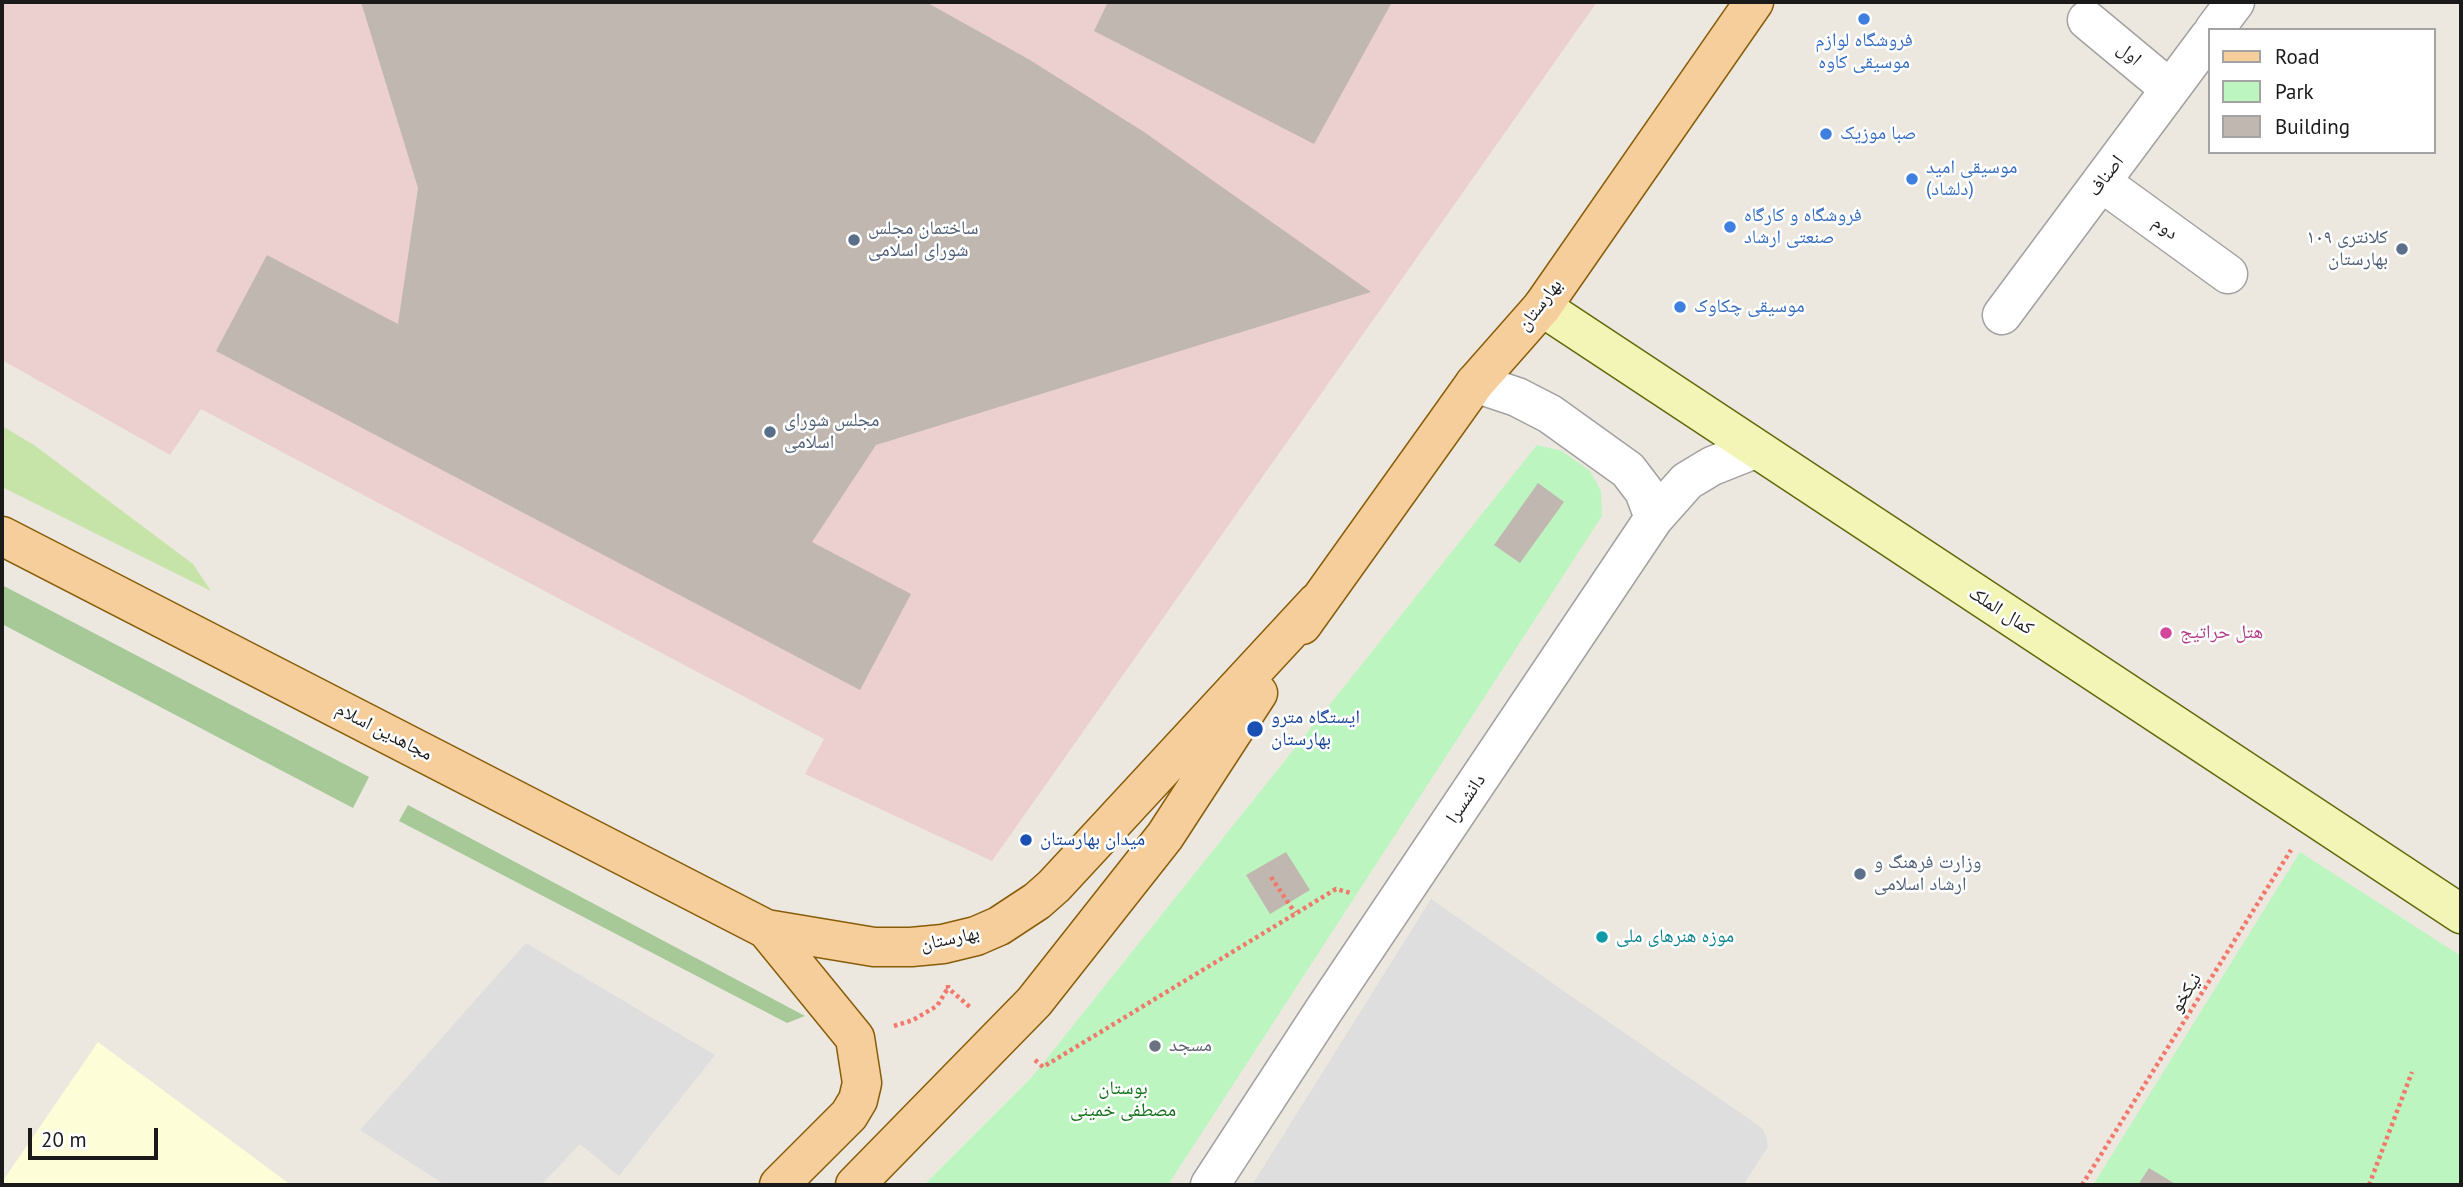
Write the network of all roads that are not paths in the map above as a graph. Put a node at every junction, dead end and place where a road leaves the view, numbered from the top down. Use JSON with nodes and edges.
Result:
{"nodes":[{"id":1,"x":1754,"y":2,"type":"edge"},
{"id":2,"x":2235,"y":2,"type":"edge"},
{"id":3,"x":2087,"y":20,"type":"dead end"},
{"id":4,"x":2216,"y":28,"type":"edge"},
{"id":5,"x":2208,"y":38,"type":"edge"},
{"id":6,"x":2170,"y":89,"type":"junction"},
{"id":7,"x":2101,"y":181,"type":"junction"},
{"id":8,"x":2228,"y":274,"type":"dead end"},
{"id":9,"x":1542,"y":307,"type":"junction"},
{"id":10,"x":2002,"y":315,"type":"dead end"},
{"id":11,"x":1475,"y":383,"type":"junction"},
{"id":12,"x":1755,"y":449,"type":"junction"},
{"id":13,"x":1654,"y":518,"type":"junction"},
{"id":14,"x":2,"y":536,"type":"edge"},
{"id":15,"x":1317,"y":602,"type":"junction"},
{"id":16,"x":2461,"y":914,"type":"edge"},
{"id":17,"x":766,"y":929,"type":"junction"},
{"id":18,"x":779,"y":1185,"type":"edge"},
{"id":19,"x":855,"y":1185,"type":"edge"},
{"id":20,"x":1210,"y":1185,"type":"edge"}],
"edges":[{"from":1,"to":9,"type":"main road","name":"بهارستان"},
{"from":2,"to":4,"type":"street"},
{"from":3,"to":6,"type":"street","name":"اول"},
{"from":5,"to":6,"type":"street","name":"اصناف"},
{"from":6,"to":7,"type":"street","name":"اصناف"},
{"from":7,"to":8,"type":"street","name":"دوم"},
{"from":7,"to":10,"type":"street","name":"اصناف"},
{"from":9,"to":11,"type":"main road","name":"بهارستان"},
{"from":9,"to":12,"type":"main road","name":"کمال الملک"},
{"from":11,"to":13,"type":"street"},
{"from":11,"to":15,"type":"main road","name":"بهارستان"},
{"from":12,"to":13,"type":"street","name":"دانشسرا"},
{"from":12,"to":16,"type":"main road","name":"کمال الملک"},
{"from":13,"to":20,"type":"street","name":"دانشسرا"},
{"from":14,"to":17,"type":"main road","name":"مجاهدین اسلام"},
{"from":15,"to":17,"type":"main road","name":"بهارستان"},
{"from":15,"to":19,"type":"main road","name":"بهارستان"},
{"from":17,"to":18,"type":"main road"}]}
